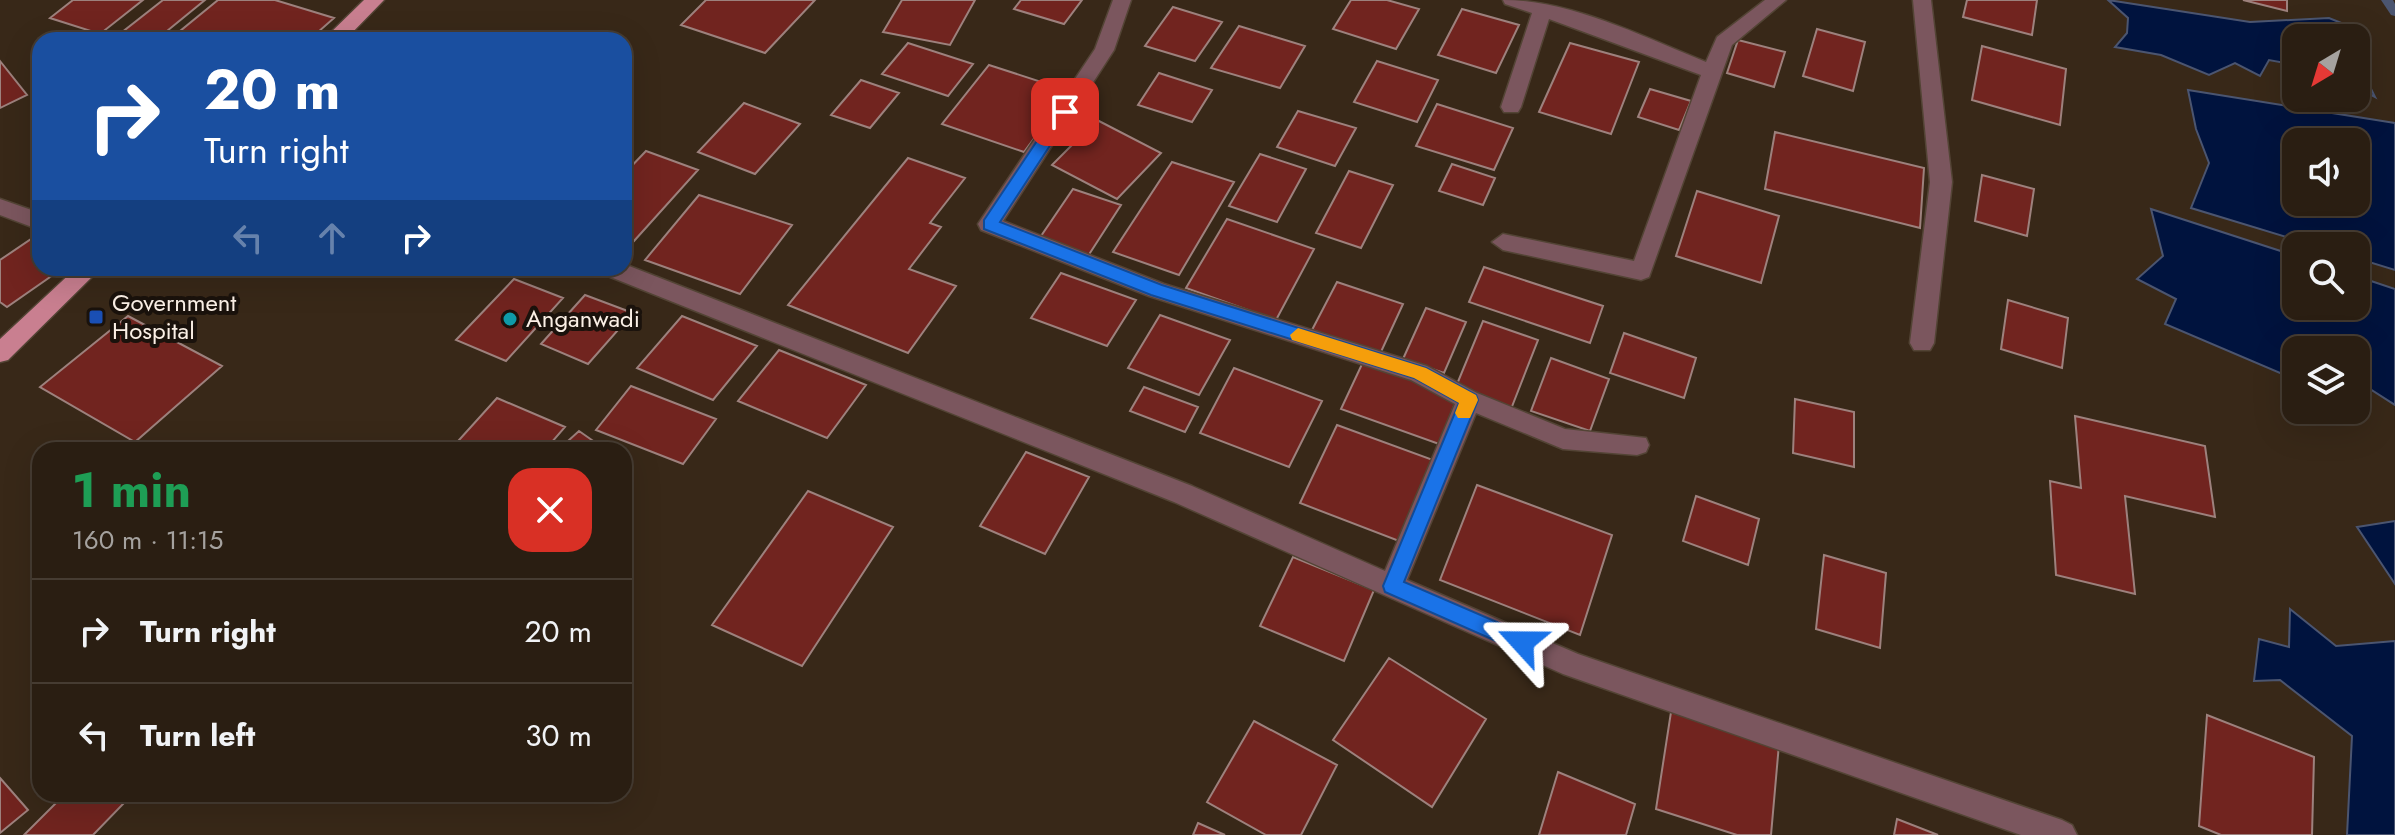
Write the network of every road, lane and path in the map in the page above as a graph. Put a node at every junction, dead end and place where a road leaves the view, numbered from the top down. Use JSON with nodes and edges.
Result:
{"nodes":[{"id":1,"x":375,"y":0,"type":"edge"},
{"id":2,"x":1122,"y":0,"type":"edge"},
{"id":3,"x":1512,"y":0,"type":"edge"},
{"id":4,"x":1777,"y":0,"type":"edge"},
{"id":5,"x":1922,"y":0,"type":"edge"},
{"id":6,"x":1542,"y":10,"type":"junction"},
{"id":7,"x":341,"y":32,"type":"edge"},
{"id":8,"x":1712,"y":72,"type":"junction"},
{"id":9,"x":1511,"y":107,"type":"dead end"},
{"id":10,"x":0,"y":207,"type":"edge"},
{"id":11,"x":32,"y":219,"type":"edge"},
{"id":12,"x":1503,"y":242,"type":"dead end"},
{"id":13,"x":82,"y":276,"type":"edge"},
{"id":14,"x":631,"y":276,"type":"edge"},
{"id":15,"x":1922,"y":343,"type":"dead end"},
{"id":16,"x":0,"y":353,"type":"edge"},
{"id":17,"x":1469,"y":400,"type":"junction"},
{"id":18,"x":1637,"y":445,"type":"dead end"},
{"id":19,"x":1392,"y":586,"type":"junction"},
{"id":20,"x":2062,"y":835,"type":"edge"}],
"edges":[{"from":1,"to":7,"type":"main road"},
{"from":2,"to":17,"type":"street"},
{"from":3,"to":6,"type":"street"},
{"from":4,"to":8,"type":"street"},
{"from":5,"to":15,"type":"street"},
{"from":6,"to":8,"type":"street"},
{"from":6,"to":9,"type":"street"},
{"from":8,"to":12,"type":"street"},
{"from":10,"to":11,"type":"street"},
{"from":13,"to":16,"type":"main road"},
{"from":14,"to":19,"type":"street"},
{"from":17,"to":18,"type":"street"},
{"from":17,"to":19,"type":"street"},
{"from":19,"to":20,"type":"street"}]}
